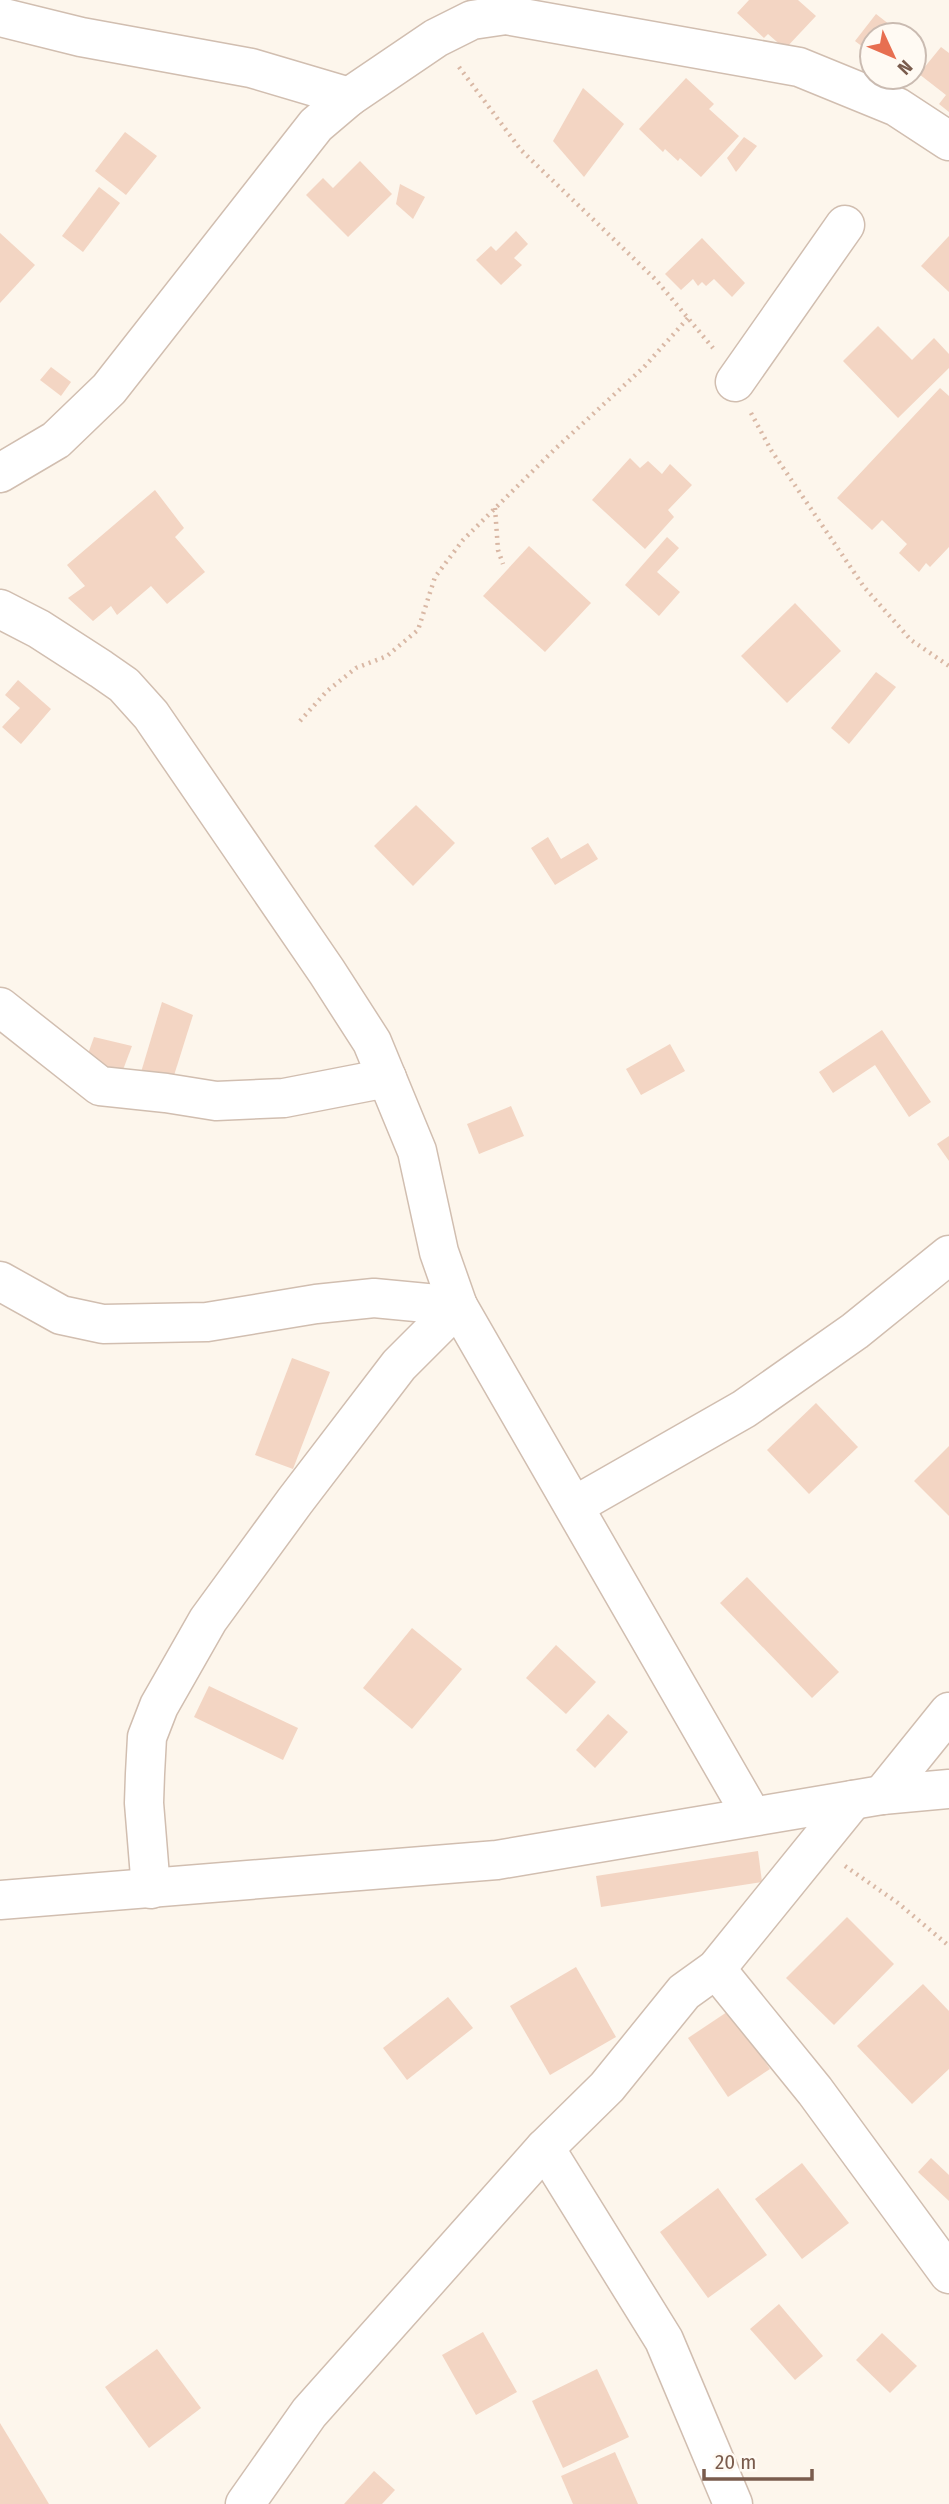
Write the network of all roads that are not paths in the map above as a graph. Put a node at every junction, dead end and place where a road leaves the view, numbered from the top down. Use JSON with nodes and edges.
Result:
{"nodes":[{"id":1,"x":0,"y":18,"type":"edge"},
{"id":2,"x":349,"y":97,"type":"junction"},
{"id":3,"x":949,"y":141,"type":"edge"},
{"id":4,"x":845,"y":225,"type":"dead end"},
{"id":5,"x":735,"y":382,"type":"road end"},
{"id":6,"x":0,"y":472,"type":"edge"},
{"id":7,"x":0,"y":609,"type":"edge"},
{"id":8,"x":0,"y":1007,"type":"edge"},
{"id":9,"x":387,"y":1078,"type":"junction"},
{"id":10,"x":949,"y":1255,"type":"edge"},
{"id":11,"x":0,"y":1281,"type":"edge"},
{"id":12,"x":458,"y":1306,"type":"junction"},
{"id":13,"x":574,"y":1506,"type":"junction"},
{"id":14,"x":949,"y":1712,"type":"edge"},
{"id":15,"x":949,"y":1788,"type":"edge"},
{"id":16,"x":867,"y":1797,"type":"junction"},
{"id":17,"x":752,"y":1816,"type":"junction"},
{"id":18,"x":151,"y":1889,"type":"junction"},
{"id":19,"x":0,"y":1900,"type":"edge"},
{"id":20,"x":716,"y":1969,"type":"junction"},
{"id":21,"x":545,"y":2148,"type":"junction"},
{"id":22,"x":949,"y":2274,"type":"edge"},
{"id":23,"x":245,"y":2504,"type":"edge"},
{"id":24,"x":733,"y":2504,"type":"edge"}],
"edges":[{"from":1,"to":2,"type":"street"},
{"from":2,"to":3,"type":"street"},
{"from":2,"to":6,"type":"street"},
{"from":4,"to":5,"type":"street"},
{"from":7,"to":9,"type":"street"},
{"from":8,"to":9,"type":"street"},
{"from":9,"to":12,"type":"street"},
{"from":10,"to":13,"type":"street"},
{"from":11,"to":12,"type":"street"},
{"from":12,"to":13,"type":"street"},
{"from":12,"to":18,"type":"street"},
{"from":13,"to":17,"type":"street"},
{"from":14,"to":16,"type":"street"},
{"from":15,"to":16,"type":"street"},
{"from":16,"to":17,"type":"street"},
{"from":16,"to":20,"type":"street"},
{"from":17,"to":18,"type":"street"},
{"from":18,"to":19,"type":"street"},
{"from":20,"to":21,"type":"street"},
{"from":20,"to":22,"type":"street"},
{"from":21,"to":23,"type":"street"},
{"from":21,"to":24,"type":"street"}]}
